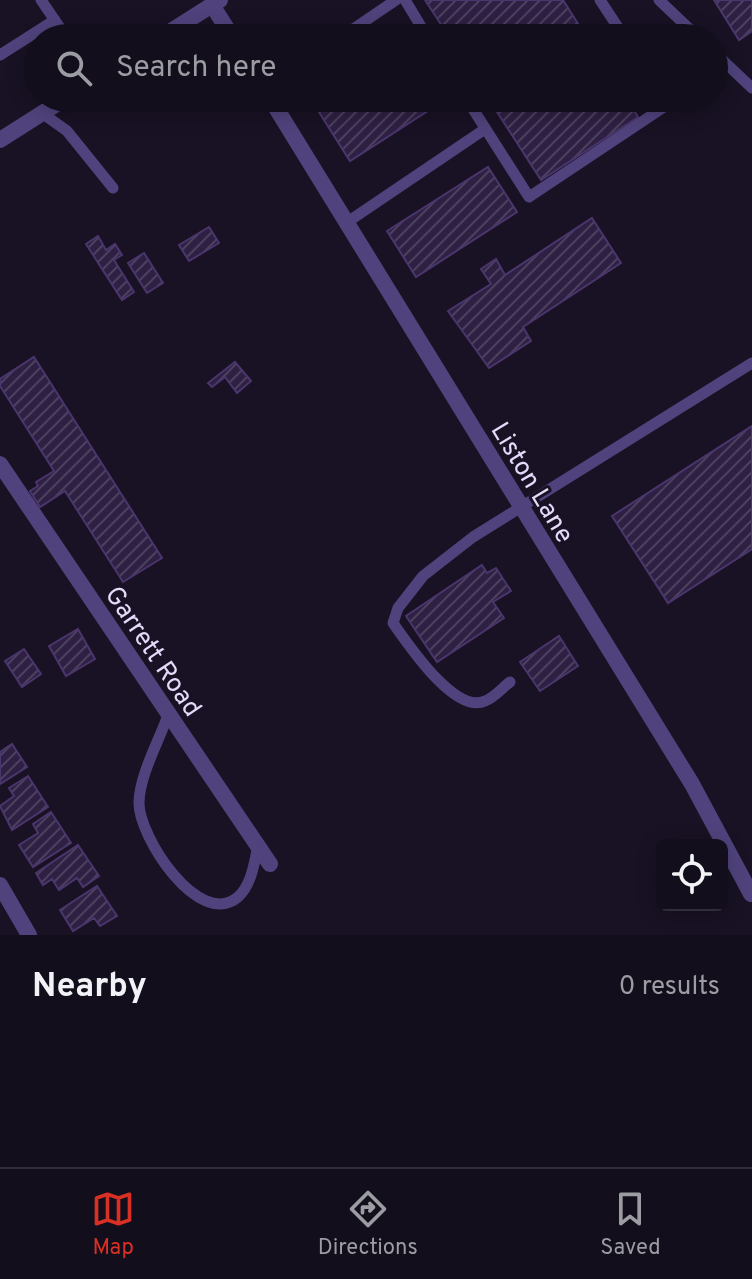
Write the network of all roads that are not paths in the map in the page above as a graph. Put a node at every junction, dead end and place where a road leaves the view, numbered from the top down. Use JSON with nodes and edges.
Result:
{"nodes":[{"id":1,"x":41,"y":0,"type":"edge"},
{"id":2,"x":396,"y":0,"type":"edge"},
{"id":3,"x":405,"y":0,"type":"edge"},
{"id":4,"x":600,"y":0,"type":"edge"},
{"id":5,"x":659,"y":0,"type":"edge"},
{"id":6,"x":216,"y":2,"type":"edge"},
{"id":7,"x":55,"y":20,"type":"junction"},
{"id":8,"x":49,"y":24,"type":"edge"},
{"id":9,"x":58,"y":24,"type":"edge"},
{"id":10,"x":182,"y":24,"type":"edge"},
{"id":11,"x":226,"y":24,"type":"edge"},
{"id":12,"x":361,"y":24,"type":"edge"},
{"id":13,"x":420,"y":24,"type":"edge"},
{"id":14,"x":616,"y":24,"type":"edge"},
{"id":15,"x":684,"y":24,"type":"edge"},
{"id":16,"x":24,"y":40,"type":"edge"},
{"id":17,"x":0,"y":55,"type":"edge"},
{"id":18,"x":728,"y":65,"type":"edge"},
{"id":19,"x":752,"y":88,"type":"edge"},
{"id":20,"x":279,"y":112,"type":"edge"},
{"id":21,"x":475,"y":112,"type":"edge"},
{"id":22,"x":656,"y":112,"type":"edge"},
{"id":23,"x":42,"y":113,"type":"joint"},
{"id":24,"x":485,"y":129,"type":"junction"},
{"id":25,"x":0,"y":140,"type":"edge"},
{"id":26,"x":113,"y":188,"type":"dead end"},
{"id":27,"x":346,"y":223,"type":"junction"},
{"id":28,"x":752,"y":363,"type":"edge"},
{"id":29,"x":0,"y":464,"type":"edge"},
{"id":30,"x":521,"y":509,"type":"junction"},
{"id":31,"x":510,"y":682,"type":"dead end"},
{"id":32,"x":168,"y":715,"type":"junction"},
{"id":33,"x":258,"y":846,"type":"junction"},
{"id":34,"x":270,"y":864,"type":"dead end"},
{"id":35,"x":0,"y":885,"type":"edge"},
{"id":36,"x":752,"y":896,"type":"edge"},
{"id":37,"x":29,"y":935,"type":"edge"}],
"edges":[{"from":1,"to":7,"type":"lane"},
{"from":2,"to":12,"type":"lane"},
{"from":3,"to":13,"type":"lane"},
{"from":4,"to":14,"type":"lane"},
{"from":5,"to":15,"type":"lane"},
{"from":6,"to":10,"type":"street"},
{"from":6,"to":11,"type":"street"},
{"from":7,"to":8,"type":"lane"},
{"from":7,"to":9,"type":"lane"},
{"from":16,"to":17,"type":"lane"},
{"from":18,"to":19,"type":"lane"},
{"from":20,"to":27,"type":"street","name":"Liston Lane"},
{"from":21,"to":24,"type":"lane"},
{"from":22,"to":24,"type":"lane"},
{"from":23,"to":25,"type":"street"},
{"from":23,"to":26,"type":"lane"},
{"from":24,"to":27,"type":"lane"},
{"from":27,"to":30,"type":"street","name":"Liston Lane"},
{"from":28,"to":30,"type":"lane"},
{"from":29,"to":32,"type":"street","name":"Garrett Road"},
{"from":30,"to":31,"type":"lane"},
{"from":30,"to":36,"type":"street","name":"Liston Lane"},
{"from":32,"to":33,"type":"street","name":"Garrett Road"},
{"from":32,"to":33,"type":"lane"},
{"from":33,"to":34,"type":"street","name":"Garrett Road"},
{"from":35,"to":37,"type":"street"}]}
